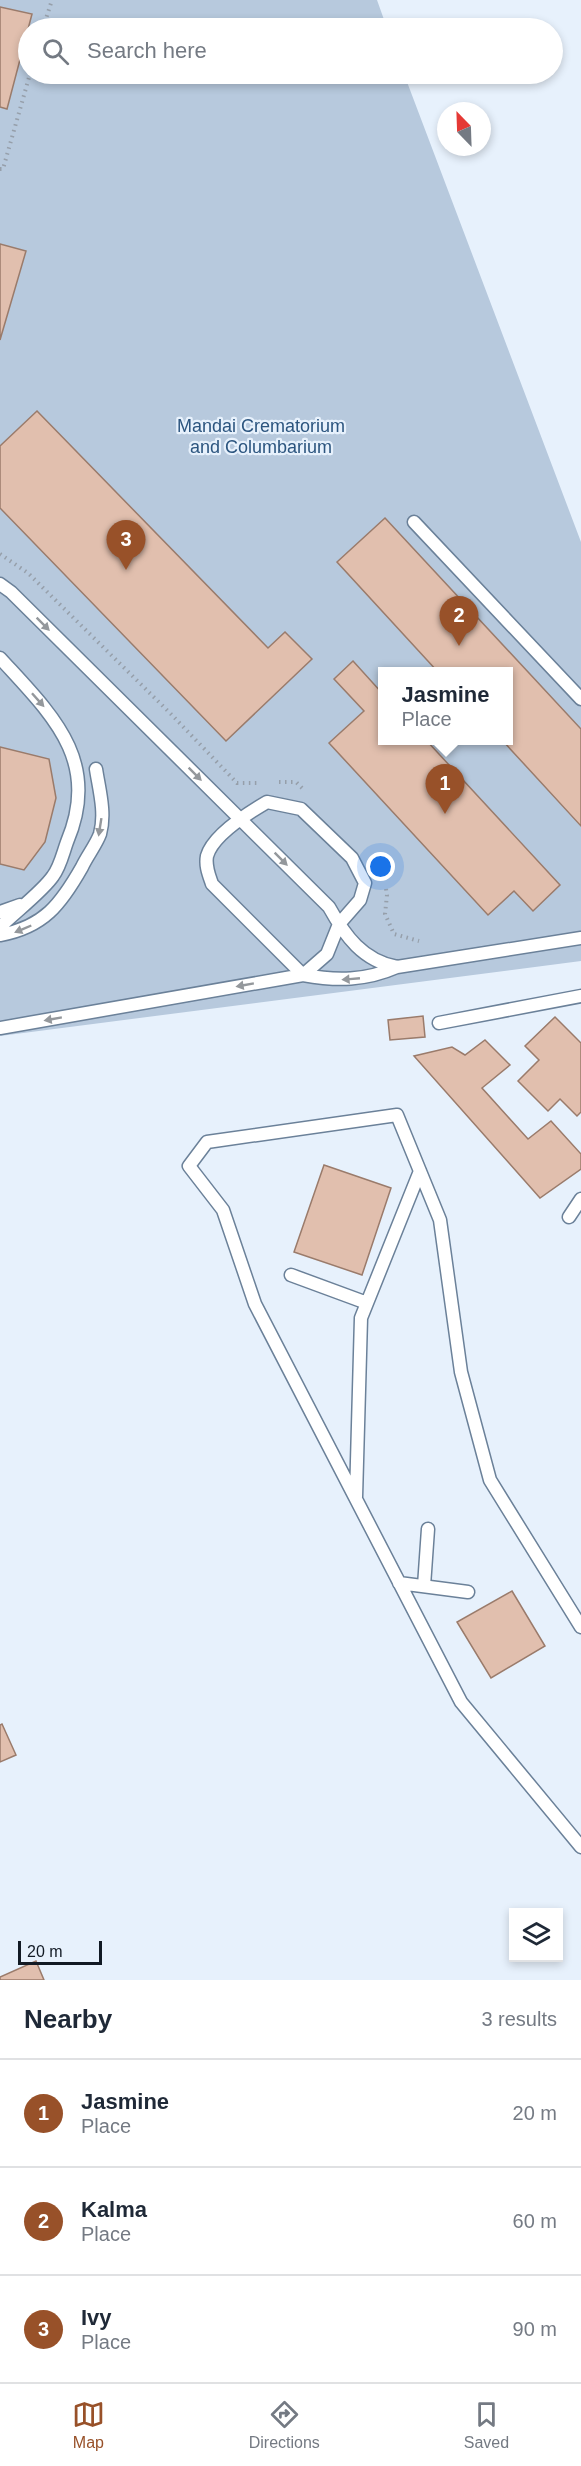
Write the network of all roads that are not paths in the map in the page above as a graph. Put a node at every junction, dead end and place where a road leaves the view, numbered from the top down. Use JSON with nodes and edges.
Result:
{"nodes":[{"id":1,"x":414,"y":522,"type":"dead end"},
{"id":2,"x":0,"y":584,"type":"edge"},
{"id":3,"x":0,"y":658,"type":"edge"},
{"id":4,"x":581,"y":699,"type":"edge"},
{"id":5,"x":96,"y":769,"type":"dead end"},
{"id":6,"x":239,"y":818,"type":"junction"},
{"id":7,"x":24,"y":904,"type":"junction"},
{"id":8,"x":0,"y":912,"type":"edge"},
{"id":9,"x":339,"y":924,"type":"junction"},
{"id":10,"x":0,"y":927,"type":"edge"},
{"id":11,"x":0,"y":935,"type":"edge"},
{"id":12,"x":581,"y":938,"type":"edge"},
{"id":13,"x":397,"y":967,"type":"junction"},
{"id":14,"x":303,"y":975,"type":"junction"},
{"id":15,"x":581,"y":996,"type":"edge"},
{"id":16,"x":439,"y":1023,"type":"dead end"},
{"id":17,"x":0,"y":1029,"type":"edge"},
{"id":18,"x":420,"y":1171,"type":"junction"},
{"id":19,"x":581,"y":1199,"type":"edge"},
{"id":20,"x":568,"y":1217,"type":"dead end"},
{"id":21,"x":291,"y":1275,"type":"dead end"},
{"id":22,"x":367,"y":1303,"type":"junction"},
{"id":23,"x":356,"y":1500,"type":"junction"},
{"id":24,"x":428,"y":1529,"type":"dead end"},
{"id":25,"x":399,"y":1583,"type":"junction"},
{"id":26,"x":424,"y":1586,"type":"junction"},
{"id":27,"x":468,"y":1592,"type":"dead end"},
{"id":28,"x":581,"y":1626,"type":"edge"},
{"id":29,"x":581,"y":1847,"type":"edge"}],
"edges":[{"from":1,"to":4,"type":"lane"},
{"from":2,"to":6,"type":"lane","one_way":true},
{"from":3,"to":7,"type":"lane","one_way":true},
{"from":5,"to":11,"type":"lane","one_way":true},
{"from":6,"to":9,"type":"lane","one_way":true},
{"from":6,"to":9,"type":"lane"},
{"from":6,"to":14,"type":"lane"},
{"from":7,"to":8,"type":"lane"},
{"from":7,"to":10,"type":"lane"},
{"from":9,"to":13,"type":"lane"},
{"from":9,"to":14,"type":"lane"},
{"from":12,"to":13,"type":"lane"},
{"from":13,"to":14,"type":"lane","one_way":true},
{"from":14,"to":17,"type":"lane","one_way":true},
{"from":15,"to":16,"type":"lane"},
{"from":18,"to":22,"type":"lane"},
{"from":18,"to":23,"type":"lane"},
{"from":18,"to":28,"type":"lane"},
{"from":19,"to":20,"type":"lane"},
{"from":21,"to":22,"type":"lane"},
{"from":22,"to":23,"type":"lane"},
{"from":23,"to":25,"type":"lane"},
{"from":24,"to":26,"type":"lane"},
{"from":25,"to":26,"type":"lane"},
{"from":25,"to":29,"type":"lane"},
{"from":26,"to":27,"type":"lane"}]}
